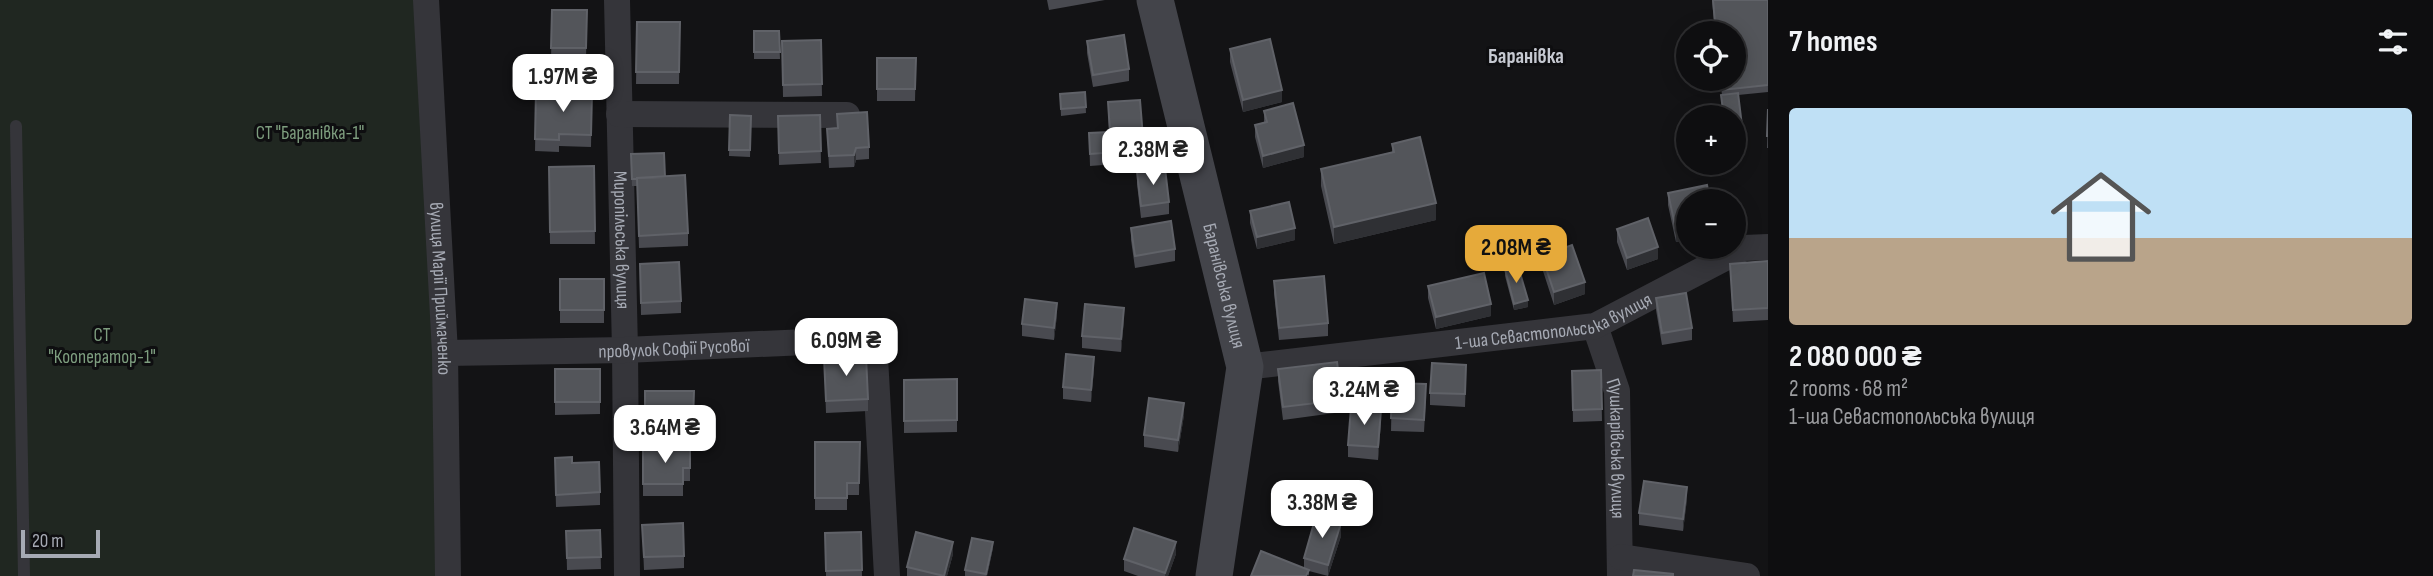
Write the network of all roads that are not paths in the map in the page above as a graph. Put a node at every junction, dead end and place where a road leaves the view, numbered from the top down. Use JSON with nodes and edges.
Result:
{"nodes":[{"id":1,"x":426,"y":0,"type":"edge"},
{"id":2,"x":617,"y":0,"type":"edge"},
{"id":3,"x":1155,"y":0,"type":"edge"},
{"id":4,"x":619,"y":114,"type":"junction"},
{"id":5,"x":847,"y":116,"type":"edge"},
{"id":6,"x":16,"y":126,"type":"dead end"},
{"id":7,"x":1768,"y":247,"type":"edge"},
{"id":8,"x":1595,"y":326,"type":"junction"},
{"id":9,"x":625,"y":350,"type":"junction"},
{"id":10,"x":445,"y":353,"type":"junction"},
{"id":11,"x":1245,"y":367,"type":"junction"},
{"id":12,"x":1620,"y":567,"type":"edge"},
{"id":13,"x":24,"y":576,"type":"edge"},
{"id":14,"x":448,"y":576,"type":"edge"},
{"id":15,"x":627,"y":576,"type":"edge"},
{"id":16,"x":887,"y":576,"type":"edge"},
{"id":17,"x":1214,"y":576,"type":"edge"},
{"id":18,"x":1747,"y":576,"type":"edge"}],
"edges":[{"from":1,"to":10,"type":"street","name":"вулиця Марії Приймаченко"},
{"from":2,"to":4,"type":"street","name":"Миропільська вулиця"},
{"from":3,"to":11,"type":"main road","name":"Баранівська вулиця"},
{"from":4,"to":5,"type":"street"},
{"from":4,"to":9,"type":"street","name":"Миропільська вулиця"},
{"from":6,"to":13,"type":"lane"},
{"from":7,"to":8,"type":"street","name":"1-ша Севастопольська вулиця"},
{"from":8,"to":11,"type":"street","name":"1-ша Севастопольська вулиця"},
{"from":8,"to":12,"type":"street","name":"Пушкарівська вулиця"},
{"from":9,"to":10,"type":"street","name":"провулок Софії Русової"},
{"from":9,"to":15,"type":"street","name":"Миропільська вулиця"},
{"from":9,"to":16,"type":"street","name":"провулок Софії Русової"},
{"from":10,"to":14,"type":"street","name":"вулиця Марії Приймаченко"},
{"from":11,"to":17,"type":"main road","name":"Баранівська вулиця"},
{"from":12,"to":18,"type":"street"}]}
